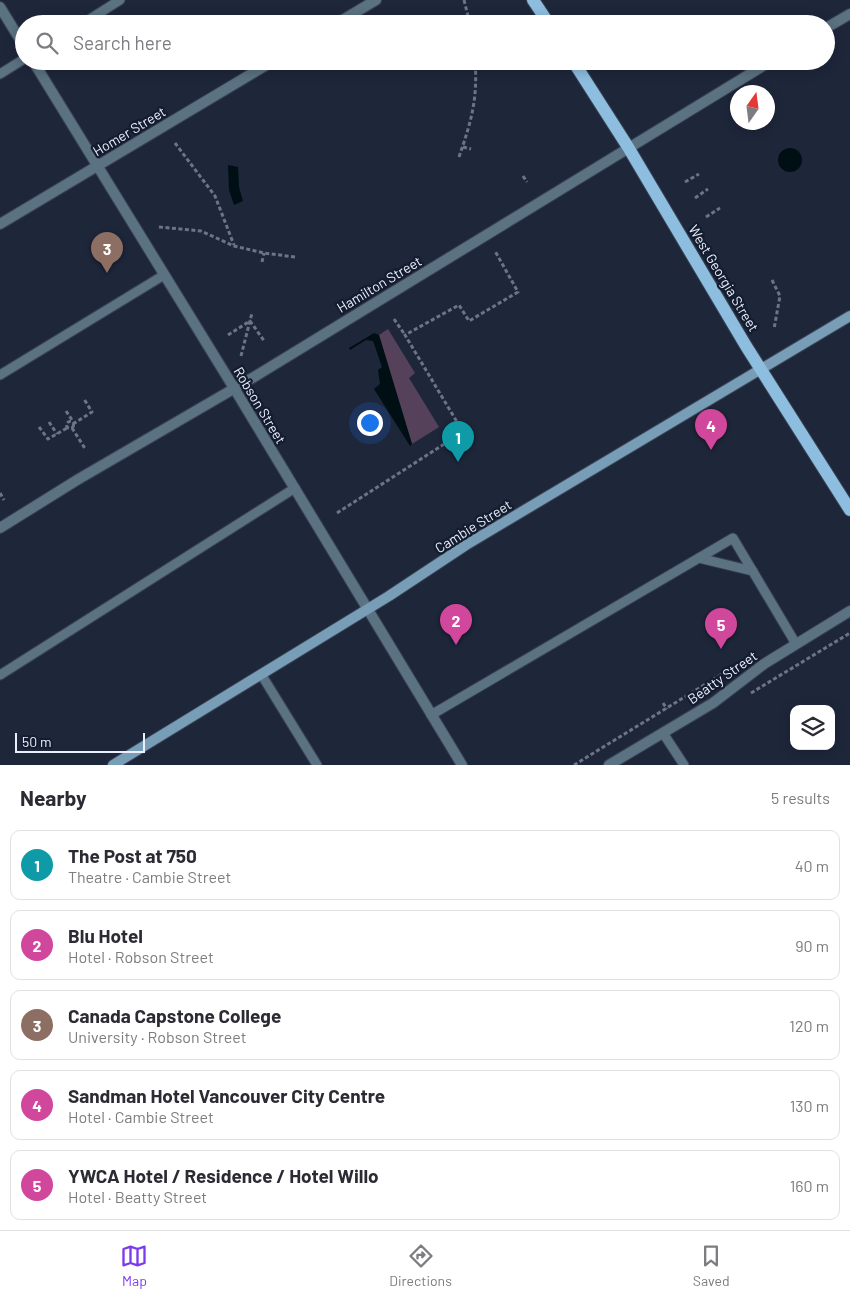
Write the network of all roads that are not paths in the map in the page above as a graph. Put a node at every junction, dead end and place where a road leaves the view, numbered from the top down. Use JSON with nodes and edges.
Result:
{"nodes":[{"id":1,"x":120,"y":0,"type":"edge"},
{"id":2,"x":376,"y":0,"type":"edge"},
{"id":3,"x":533,"y":0,"type":"edge"},
{"id":4,"x":0,"y":7,"type":"edge"},
{"id":5,"x":850,"y":14,"type":"edge"},
{"id":6,"x":96,"y":15,"type":"edge"},
{"id":7,"x":351,"y":15,"type":"edge"},
{"id":8,"x":542,"y":15,"type":"edge"},
{"id":9,"x":835,"y":23,"type":"edge"},
{"id":10,"x":15,"y":31,"type":"edge"},
{"id":11,"x":15,"y":65,"type":"edge"},
{"id":12,"x":38,"y":70,"type":"edge"},
{"id":13,"x":258,"y":70,"type":"edge"},
{"id":14,"x":578,"y":70,"type":"edge"},
{"id":15,"x":756,"y":70,"type":"edge"},
{"id":16,"x":0,"y":74,"type":"edge"},
{"id":17,"x":628,"y":147,"type":"junction"},
{"id":18,"x":97,"y":166,"type":"junction"},
{"id":19,"x":0,"y":224,"type":"edge"},
{"id":20,"x":164,"y":275,"type":"junction"},
{"id":21,"x":850,"y":316,"type":"edge"},
{"id":22,"x":762,"y":369,"type":"junction"},
{"id":23,"x":0,"y":375,"type":"edge"},
{"id":24,"x":234,"y":388,"type":"junction"},
{"id":25,"x":294,"y":488,"type":"junction"},
{"id":26,"x":850,"y":510,"type":"edge"},
{"id":27,"x":0,"y":528,"type":"edge"},
{"id":28,"x":699,"y":558,"type":"junction"},
{"id":29,"x":753,"y":571,"type":"junction"},
{"id":30,"x":368,"y":608,"type":"junction"},
{"id":31,"x":850,"y":611,"type":"edge"},
{"id":32,"x":796,"y":644,"type":"junction"},
{"id":33,"x":261,"y":674,"type":"junction"},
{"id":34,"x":0,"y":675,"type":"edge"},
{"id":35,"x":431,"y":715,"type":"junction"},
{"id":36,"x":663,"y":733,"type":"junction"},
{"id":37,"x":113,"y":765,"type":"edge"},
{"id":38,"x":317,"y":765,"type":"edge"},
{"id":39,"x":462,"y":765,"type":"edge"},
{"id":40,"x":610,"y":765,"type":"edge"},
{"id":41,"x":684,"y":765,"type":"edge"}],
"edges":[{"from":1,"to":6,"type":"lane"},
{"from":2,"to":7,"type":"street"},
{"from":3,"to":8,"type":"main road"},
{"from":4,"to":10,"type":"street"},
{"from":5,"to":9,"type":"street"},
{"from":11,"to":16,"type":"lane"},
{"from":12,"to":18,"type":"street","name":"Robson Street"},
{"from":13,"to":18,"type":"street","name":"Homer Street"},
{"from":14,"to":17,"type":"main road","name":"West Georgia Street"},
{"from":15,"to":17,"type":"street","name":"Hamilton Street"},
{"from":17,"to":22,"type":"main road","name":"West Georgia Street"},
{"from":17,"to":24,"type":"street","name":"Hamilton Street"},
{"from":18,"to":19,"type":"street","name":"Homer Street"},
{"from":18,"to":20,"type":"street","name":"Robson Street"},
{"from":20,"to":23,"type":"lane"},
{"from":20,"to":24,"type":"street","name":"Robson Street"},
{"from":21,"to":22,"type":"main road","name":"Cambie Street"},
{"from":22,"to":26,"type":"main road","name":"West Georgia Street"},
{"from":22,"to":30,"type":"main road","name":"Cambie Street"},
{"from":24,"to":25,"type":"street","name":"Robson Street"},
{"from":24,"to":27,"type":"street","name":"Hamilton Street"},
{"from":25,"to":30,"type":"street","name":"Robson Street"},
{"from":25,"to":34,"type":"lane"},
{"from":28,"to":29,"type":"lane"},
{"from":28,"to":29,"type":"lane"},
{"from":28,"to":35,"type":"lane"},
{"from":29,"to":32,"type":"lane"},
{"from":30,"to":33,"type":"main road","name":"Cambie Street"},
{"from":30,"to":35,"type":"street","name":"Robson Street"},
{"from":31,"to":32,"type":"street","name":"Beatty Street"},
{"from":32,"to":36,"type":"street","name":"Beatty Street"},
{"from":33,"to":37,"type":"main road","name":"Cambie Street"},
{"from":33,"to":38,"type":"lane"},
{"from":35,"to":39,"type":"street","name":"Robson Street"},
{"from":36,"to":40,"type":"street","name":"Beatty Street"},
{"from":36,"to":41,"type":"lane"}]}
